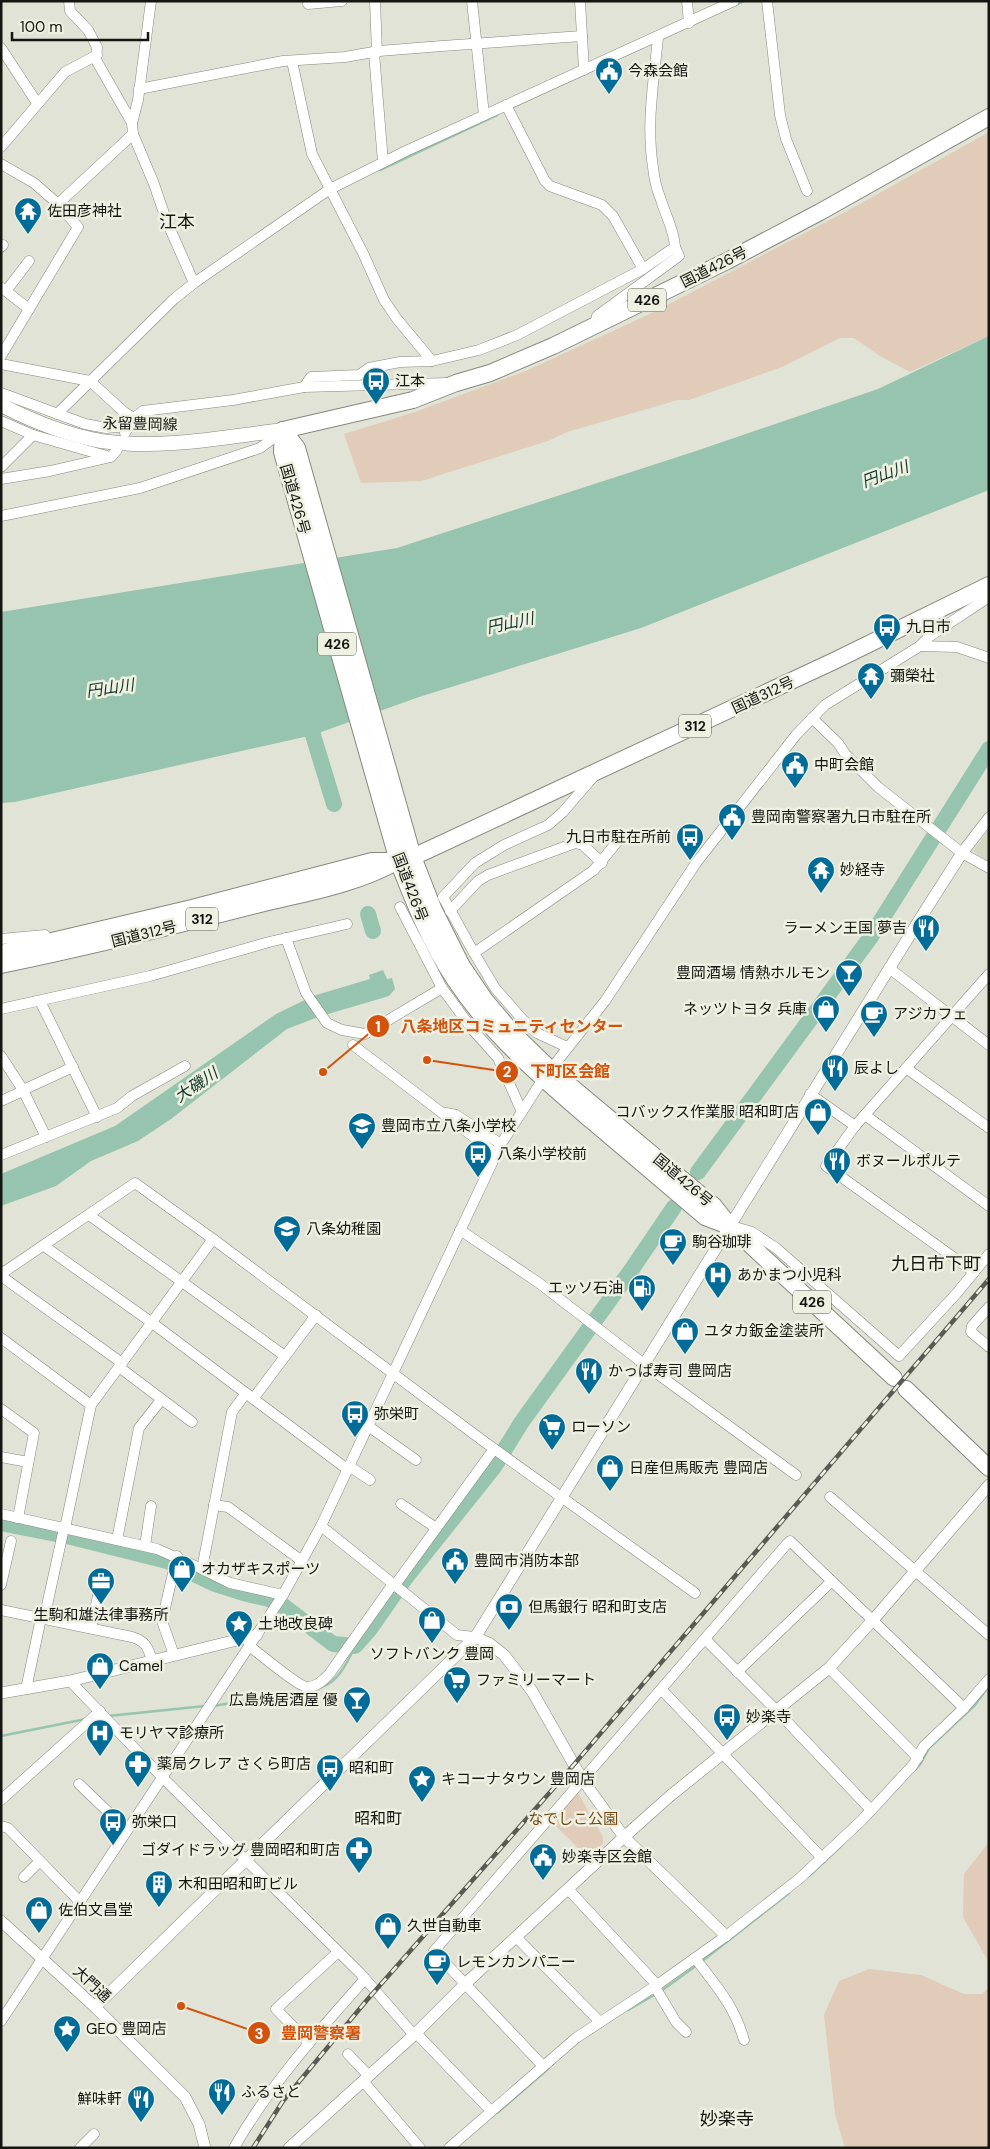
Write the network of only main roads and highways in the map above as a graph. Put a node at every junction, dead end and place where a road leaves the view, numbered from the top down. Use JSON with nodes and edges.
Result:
{"nodes":[{"id":1,"x":989,"y":117,"type":"edge"},
{"id":2,"x":1,"y":405,"type":"edge"},
{"id":3,"x":283,"y":430,"type":"junction"},
{"id":4,"x":989,"y":585,"type":"edge"},
{"id":5,"x":406,"y":859,"type":"junction"},
{"id":6,"x":1,"y":952,"type":"edge"},
{"id":7,"x":1,"y":965,"type":"edge"},
{"id":8,"x":894,"y":1378,"type":"dead end"},
{"id":9,"x":906,"y":1389,"type":"dead end"},
{"id":10,"x":989,"y":1468,"type":"edge"}],
"edges":[{"from":1,"to":3,"type":"highway","name":"国道426号","number":"426"},
{"from":2,"to":3,"type":"main road","name":"永留豊岡線"},
{"from":3,"to":5,"type":"highway","name":"国道426号","number":"426"},
{"from":4,"to":5,"type":"highway","name":"国道312号","number":"312"},
{"from":5,"to":6,"type":"highway","name":"国道312号","number":"312"},
{"from":5,"to":7,"type":"highway","name":"国道312号","number":"312"},
{"from":5,"to":8,"type":"highway","name":"国道426号","number":"426"},
{"from":9,"to":10,"type":"highway"}]}
